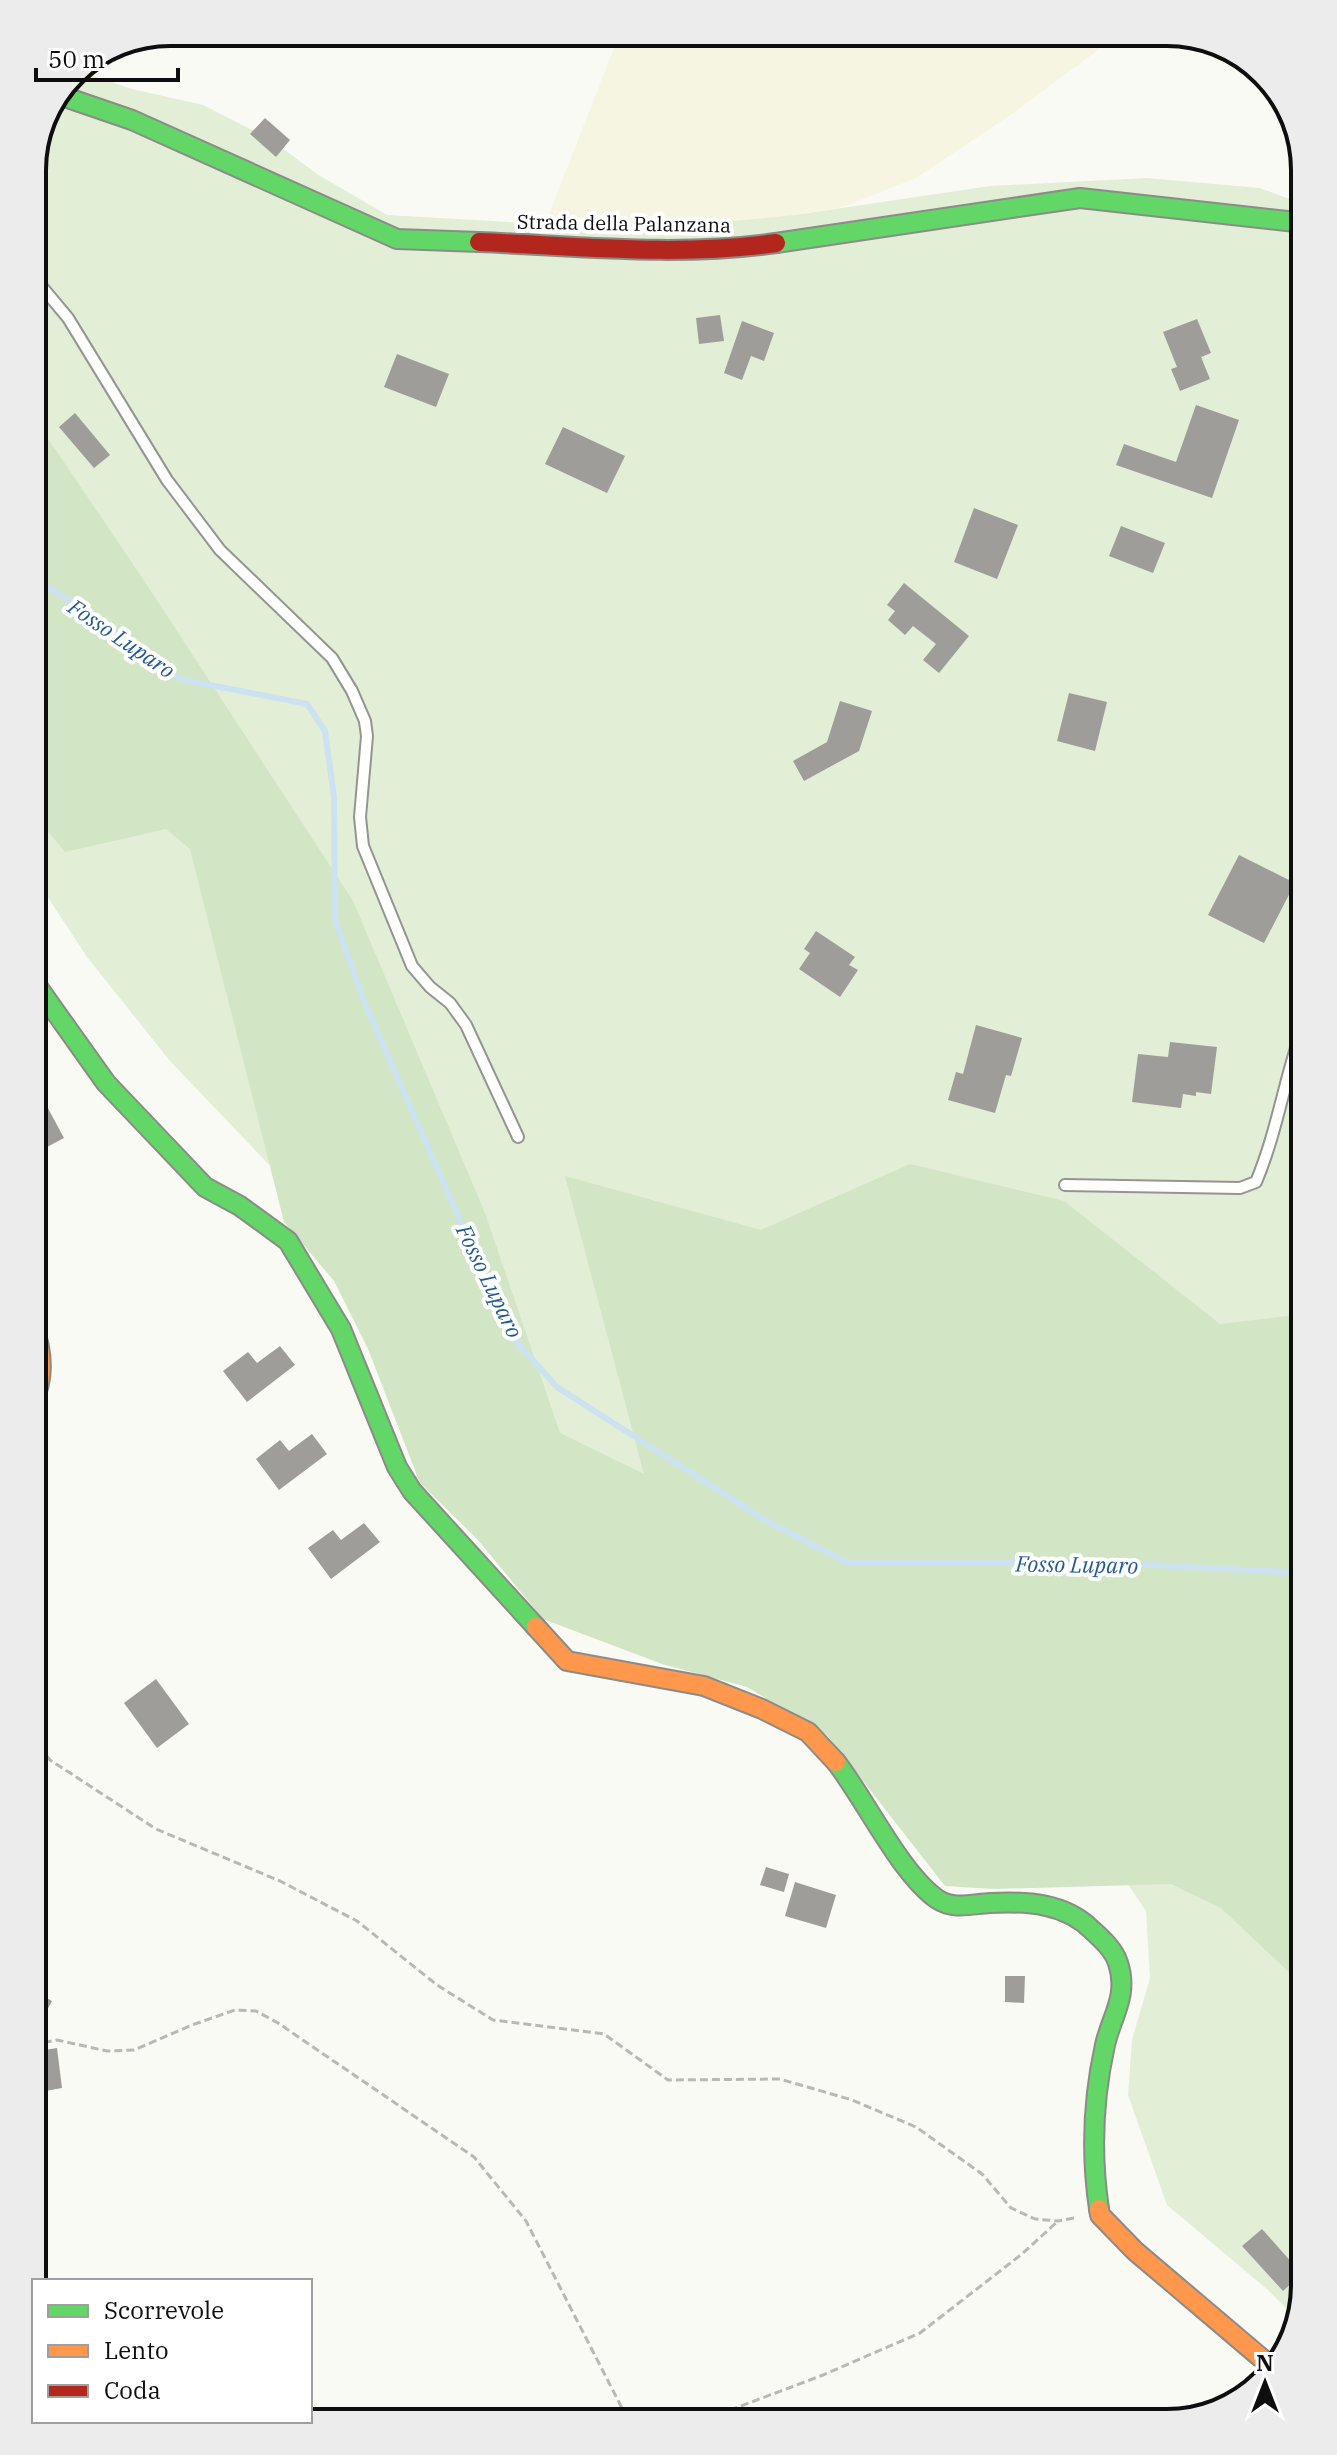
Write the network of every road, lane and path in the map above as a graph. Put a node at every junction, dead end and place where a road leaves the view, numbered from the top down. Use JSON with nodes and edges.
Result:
{"nodes":[{"id":1,"x":70,"y":99,"type":"edge"},
{"id":2,"x":1291,"y":221,"type":"edge"},
{"id":3,"x":46,"y":292,"type":"edge"},
{"id":4,"x":46,"y":999,"type":"edge"},
{"id":5,"x":1291,"y":1059,"type":"edge"},
{"id":6,"x":518,"y":1137,"type":"dead end"},
{"id":7,"x":1065,"y":1185,"type":"dead end"},
{"id":8,"x":46,"y":1755,"type":"edge"},
{"id":9,"x":46,"y":2042,"type":"edge"},
{"id":10,"x":1100,"y":2215,"type":"junction"},
{"id":11,"x":1058,"y":2221,"type":"junction"},
{"id":12,"x":1244,"y":2343,"type":"edge"},
{"id":13,"x":622,"y":2409,"type":"edge"},
{"id":14,"x":733,"y":2409,"type":"edge"}],
"edges":[{"from":1,"to":2,"type":"street","name":"Strada della Palanzana"},
{"from":3,"to":6,"type":"lane"},
{"from":4,"to":10,"type":"street"},
{"from":5,"to":7,"type":"lane"},
{"from":8,"to":11,"type":"path"},
{"from":9,"to":13,"type":"path"},
{"from":10,"to":11,"type":"path"},
{"from":10,"to":12,"type":"street"},
{"from":11,"to":14,"type":"path"}]}
